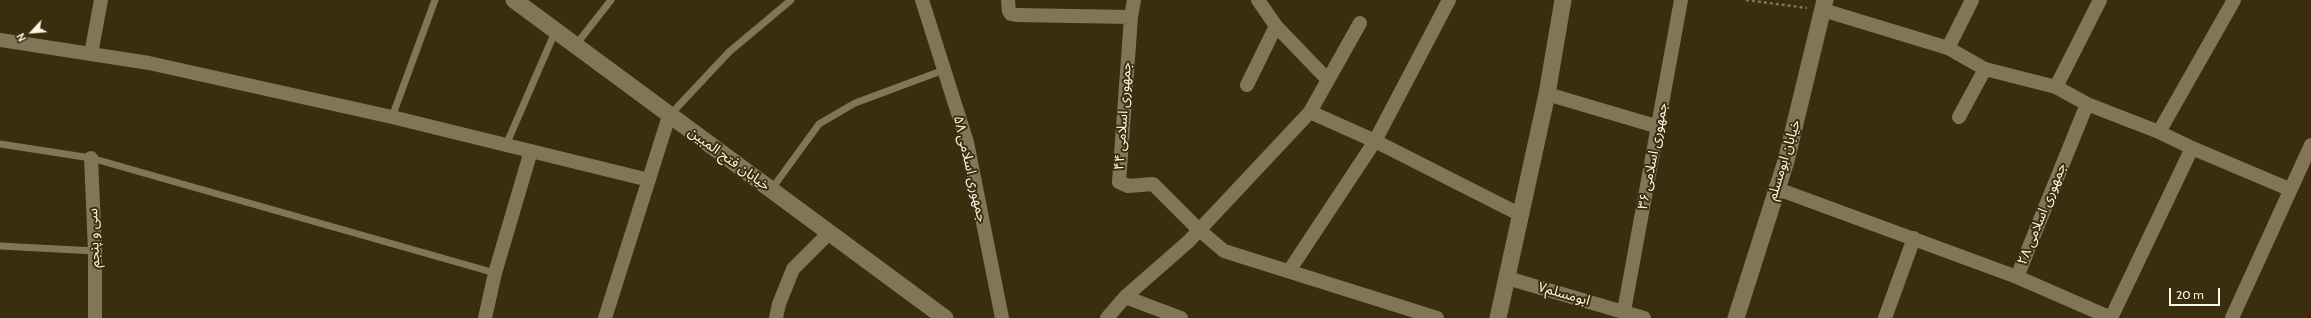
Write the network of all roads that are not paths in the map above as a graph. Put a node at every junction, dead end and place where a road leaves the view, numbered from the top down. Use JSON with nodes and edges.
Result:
{"nodes":[{"id":1,"x":101,"y":0,"type":"edge"},
{"id":2,"x":435,"y":0,"type":"edge"},
{"id":3,"x":514,"y":0,"type":"edge"},
{"id":4,"x":611,"y":0,"type":"edge"},
{"id":5,"x":791,"y":0,"type":"edge"},
{"id":6,"x":922,"y":0,"type":"edge"},
{"id":7,"x":1008,"y":0,"type":"edge"},
{"id":8,"x":1134,"y":0,"type":"edge"},
{"id":9,"x":1258,"y":0,"type":"edge"},
{"id":10,"x":1449,"y":0,"type":"edge"},
{"id":11,"x":1563,"y":0,"type":"edge"},
{"id":12,"x":1682,"y":0,"type":"edge"},
{"id":13,"x":1972,"y":0,"type":"edge"},
{"id":14,"x":2100,"y":0,"type":"edge"},
{"id":15,"x":2234,"y":0,"type":"edge"},
{"id":16,"x":1824,"y":5,"type":"edge"},
{"id":17,"x":1131,"y":17,"type":"junction"},
{"id":18,"x":1360,"y":23,"type":"dead end"},
{"id":19,"x":1276,"y":26,"type":"junction"},
{"id":20,"x":555,"y":32,"type":"junction"},
{"id":21,"x":0,"y":40,"type":"edge"},
{"id":22,"x":575,"y":46,"type":"junction"},
{"id":23,"x":1948,"y":48,"type":"junction"},
{"id":24,"x":92,"y":54,"type":"junction"},
{"id":25,"x":1985,"y":69,"type":"junction"},
{"id":26,"x":944,"y":70,"type":"junction"},
{"id":27,"x":1327,"y":79,"type":"junction"},
{"id":28,"x":1247,"y":86,"type":"dead end"},
{"id":29,"x":2056,"y":87,"type":"junction"},
{"id":30,"x":1547,"y":94,"type":"junction"},
{"id":31,"x":2087,"y":104,"type":"junction"},
{"id":32,"x":1310,"y":112,"type":"junction"},
{"id":33,"x":669,"y":116,"type":"junction"},
{"id":34,"x":392,"y":117,"type":"junction"},
{"id":35,"x":1959,"y":117,"type":"dead end"},
{"id":36,"x":1659,"y":127,"type":"junction"},
{"id":37,"x":2159,"y":132,"type":"junction"},
{"id":38,"x":1375,"y":141,"type":"junction"},
{"id":39,"x":0,"y":144,"type":"edge"},
{"id":40,"x":506,"y":145,"type":"junction"},
{"id":41,"x":2311,"y":145,"type":"edge"},
{"id":42,"x":2192,"y":148,"type":"junction"},
{"id":43,"x":531,"y":151,"type":"junction"},
{"id":44,"x":91,"y":158,"type":"junction"},
{"id":45,"x":649,"y":180,"type":"junction"},
{"id":46,"x":1776,"y":188,"type":"junction"},
{"id":47,"x":2289,"y":189,"type":"junction"},
{"id":48,"x":771,"y":190,"type":"junction"},
{"id":49,"x":1521,"y":215,"type":"junction"},
{"id":50,"x":1198,"y":229,"type":"junction"},
{"id":51,"x":829,"y":233,"type":"junction"},
{"id":52,"x":1914,"y":238,"type":"junction"},
{"id":53,"x":0,"y":246,"type":"edge"},
{"id":54,"x":95,"y":251,"type":"junction"},
{"id":55,"x":1289,"y":271,"type":"junction"},
{"id":56,"x":495,"y":273,"type":"junction"},
{"id":57,"x":2017,"y":277,"type":"junction"},
{"id":58,"x":1507,"y":278,"type":"junction"},
{"id":59,"x":1124,"y":297,"type":"junction"},
{"id":60,"x":1624,"y":312,"type":"junction"},
{"id":61,"x":2084,"y":313,"type":"edge"},
{"id":62,"x":935,"y":315,"type":"edge"},
{"id":63,"x":95,"y":318,"type":"edge"},
{"id":64,"x":485,"y":318,"type":"edge"},
{"id":65,"x":605,"y":318,"type":"edge"},
{"id":66,"x":776,"y":318,"type":"edge"},
{"id":67,"x":1002,"y":318,"type":"edge"},
{"id":68,"x":1107,"y":318,"type":"edge"},
{"id":69,"x":1181,"y":318,"type":"edge"},
{"id":70,"x":1437,"y":318,"type":"edge"},
{"id":71,"x":1498,"y":318,"type":"edge"},
{"id":72,"x":1644,"y":318,"type":"edge"},
{"id":73,"x":1736,"y":318,"type":"edge"},
{"id":74,"x":1885,"y":318,"type":"edge"},
{"id":75,"x":2111,"y":318,"type":"edge"},
{"id":76,"x":2232,"y":318,"type":"edge"}],
"edges":[{"from":1,"to":24,"type":"street"},
{"from":2,"to":34,"type":"lane"},
{"from":3,"to":20,"type":"street","name":"خیابان فتح المبین"},
{"from":4,"to":22,"type":"lane"},
{"from":5,"to":33,"type":"lane"},
{"from":6,"to":26,"type":"street","name":"جمهوری اسلامی ۵۸"},
{"from":7,"to":17,"type":"street"},
{"from":8,"to":17,"type":"street","name":"جمهوری اسلامی ۴۴"},
{"from":9,"to":19,"type":"street"},
{"from":10,"to":38,"type":"street"},
{"from":11,"to":30,"type":"street"},
{"from":12,"to":36,"type":"street","name":"جمهوری اسلامی ۳۶"},
{"from":13,"to":23,"type":"street"},
{"from":14,"to":29,"type":"street"},
{"from":15,"to":37,"type":"street"},
{"from":16,"to":23,"type":"street"},
{"from":16,"to":46,"type":"street","name":"خیابان ابومسلم"},
{"from":17,"to":50,"type":"street","name":"جمهوری اسلامی ۴۴"},
{"from":18,"to":27,"type":"street"},
{"from":19,"to":27,"type":"street"},
{"from":19,"to":28,"type":"street"},
{"from":20,"to":22,"type":"street","name":"خیابان فتح المبین"},
{"from":20,"to":40,"type":"lane"},
{"from":21,"to":24,"type":"street"},
{"from":22,"to":33,"type":"street","name":"خیابان فتح المبین"},
{"from":23,"to":25,"type":"street"},
{"from":24,"to":34,"type":"street"},
{"from":25,"to":29,"type":"street"},
{"from":25,"to":35,"type":"street"},
{"from":26,"to":48,"type":"lane"},
{"from":26,"to":67,"type":"street","name":"جمهوری اسلامی ۵۸"},
{"from":27,"to":32,"type":"street"},
{"from":29,"to":31,"type":"street"},
{"from":30,"to":36,"type":"street"},
{"from":30,"to":49,"type":"street"},
{"from":31,"to":37,"type":"street"},
{"from":31,"to":57,"type":"street","name":"جمهوری اسلامی ۲۸"},
{"from":32,"to":38,"type":"street"},
{"from":32,"to":50,"type":"street"},
{"from":33,"to":45,"type":"street"},
{"from":33,"to":48,"type":"street","name":"خیابان فتح المبین"},
{"from":34,"to":40,"type":"street"},
{"from":36,"to":60,"type":"street","name":"جمهوری اسلامی ۳۶"},
{"from":37,"to":42,"type":"street"},
{"from":38,"to":49,"type":"street"},
{"from":38,"to":55,"type":"street"},
{"from":39,"to":44,"type":"lane"},
{"from":40,"to":43,"type":"street"},
{"from":41,"to":47,"type":"street"},
{"from":42,"to":47,"type":"street"},
{"from":42,"to":75,"type":"street"},
{"from":43,"to":45,"type":"street"},
{"from":43,"to":56,"type":"street"},
{"from":44,"to":54,"type":"street","name":"سی و پنجم"},
{"from":44,"to":56,"type":"lane"},
{"from":45,"to":65,"type":"street"},
{"from":46,"to":52,"type":"street","name":"جمهوری اسلامی ۲۸"},
{"from":46,"to":73,"type":"street","name":"خیابان ابومسلم"},
{"from":47,"to":76,"type":"street"},
{"from":48,"to":51,"type":"street","name":"خیابان فتح المبین"},
{"from":49,"to":58,"type":"street"},
{"from":50,"to":55,"type":"street"},
{"from":50,"to":59,"type":"street"},
{"from":51,"to":62,"type":"street","name":"خیابان فتح المبین"},
{"from":51,"to":66,"type":"street"},
{"from":52,"to":57,"type":"street","name":"جمهوری اسلامی ۲۸"},
{"from":52,"to":74,"type":"street"},
{"from":53,"to":54,"type":"lane"},
{"from":54,"to":63,"type":"street","name":"سی و پنجم"},
{"from":55,"to":70,"type":"street"},
{"from":56,"to":64,"type":"street"},
{"from":57,"to":61,"type":"street"},
{"from":58,"to":60,"type":"street","name":"ابومسلم۷"},
{"from":58,"to":71,"type":"street"},
{"from":59,"to":68,"type":"street"},
{"from":59,"to":69,"type":"street"},
{"from":60,"to":72,"type":"street","name":"ابومسلم۷"},
{"from":61,"to":75,"type":"street"}]}
